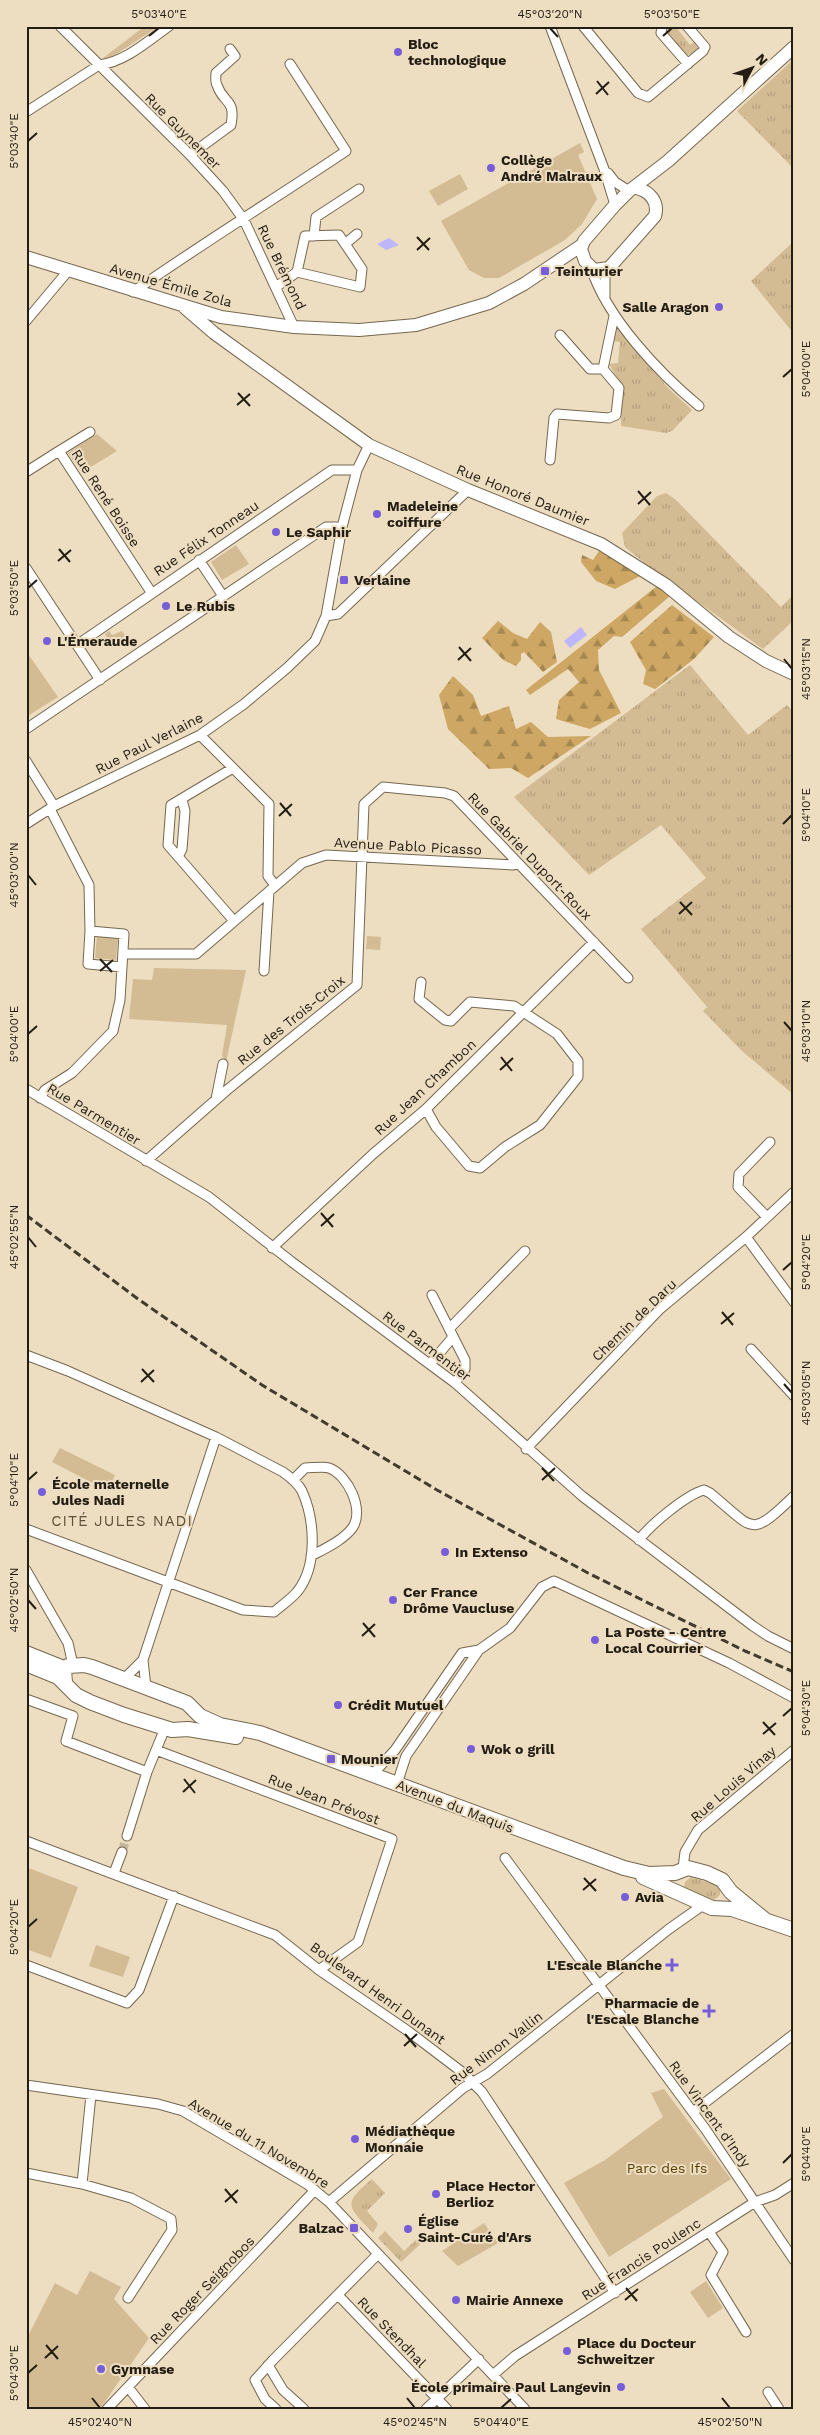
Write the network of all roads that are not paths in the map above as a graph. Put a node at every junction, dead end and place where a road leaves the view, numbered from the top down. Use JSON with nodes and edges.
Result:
{"nodes":[{"id":1,"x":60,"y":26,"type":"edge"},
{"id":2,"x":169,"y":26,"type":"edge"},
{"id":3,"x":550,"y":26,"type":"edge"},
{"id":4,"x":583,"y":26,"type":"edge"},
{"id":5,"x":662,"y":26,"type":"edge"},
{"id":6,"x":687,"y":26,"type":"edge"},
{"id":7,"x":794,"y":46,"type":"edge"},
{"id":8,"x":230,"y":49,"type":"dead end"},
{"id":9,"x":290,"y":64,"type":"dead end"},
{"id":10,"x":688,"y":64,"type":"junction"},
{"id":11,"x":99,"y":65,"type":"junction"},
{"id":12,"x":26,"y":112,"type":"edge"},
{"id":13,"x":190,"y":155,"type":"junction"},
{"id":14,"x":668,"y":161,"type":"junction"},
{"id":15,"x":604,"y":169,"type":"junction"},
{"id":16,"x":359,"y":189,"type":"dead end"},
{"id":17,"x":632,"y":189,"type":"junction"},
{"id":18,"x":651,"y":196,"type":"junction"},
{"id":19,"x":615,"y":205,"type":"junction"},
{"id":20,"x":244,"y":220,"type":"junction"},
{"id":21,"x":357,"y":234,"type":"dead end"},
{"id":22,"x":314,"y":236,"type":"junction"},
{"id":23,"x":345,"y":244,"type":"junction"},
{"id":24,"x":582,"y":245,"type":"junction"},
{"id":25,"x":26,"y":257,"type":"edge"},
{"id":26,"x":563,"y":257,"type":"junction"},
{"id":27,"x":588,"y":265,"type":"junction"},
{"id":28,"x":605,"y":270,"type":"junction"},
{"id":29,"x":68,"y":271,"type":"junction"},
{"id":30,"x":297,"y":272,"type":"junction"},
{"id":31,"x":276,"y":287,"type":"junction"},
{"id":32,"x":133,"y":292,"type":"junction"},
{"id":33,"x":606,"y":303,"type":"junction"},
{"id":34,"x":185,"y":308,"type":"junction"},
{"id":35,"x":614,"y":316,"type":"junction"},
{"id":36,"x":217,"y":317,"type":"junction"},
{"id":37,"x":26,"y":321,"type":"edge"},
{"id":38,"x":294,"y":327,"type":"junction"},
{"id":39,"x":214,"y":333,"type":"junction"},
{"id":40,"x":560,"y":335,"type":"dead end"},
{"id":41,"x":238,"y":350,"type":"junction"},
{"id":42,"x":603,"y":369,"type":"junction"},
{"id":43,"x":699,"y":406,"type":"dead end"},
{"id":44,"x":90,"y":432,"type":"dead end"},
{"id":45,"x":369,"y":445,"type":"junction"},
{"id":46,"x":59,"y":451,"type":"junction"},
{"id":47,"x":550,"y":460,"type":"dead end"},
{"id":48,"x":356,"y":470,"type":"junction"},
{"id":49,"x":26,"y":472,"type":"edge"},
{"id":50,"x":468,"y":490,"type":"junction"},
{"id":51,"x":342,"y":527,"type":"junction"},
{"id":52,"x":199,"y":560,"type":"junction"},
{"id":53,"x":26,"y":568,"type":"edge"},
{"id":54,"x":151,"y":592,"type":"junction"},
{"id":55,"x":223,"y":596,"type":"junction"},
{"id":56,"x":326,"y":616,"type":"junction"},
{"id":57,"x":77,"y":645,"type":"junction"},
{"id":58,"x":794,"y":674,"type":"edge"},
{"id":59,"x":100,"y":680,"type":"junction"},
{"id":60,"x":26,"y":729,"type":"edge"},
{"id":61,"x":200,"y":735,"type":"junction"},
{"id":62,"x":26,"y":761,"type":"edge"},
{"id":63,"x":233,"y":768,"type":"junction"},
{"id":64,"x":182,"y":800,"type":"junction"},
{"id":65,"x":52,"y":808,"type":"junction"},
{"id":66,"x":26,"y":824,"type":"edge"},
{"id":67,"x":179,"y":855,"type":"junction"},
{"id":68,"x":362,"y":857,"type":"junction"},
{"id":69,"x":518,"y":863,"type":"junction"},
{"id":70,"x":272,"y":888,"type":"junction"},
{"id":71,"x":234,"y":921,"type":"junction"},
{"id":72,"x":90,"y":931,"type":"junction"},
{"id":73,"x":594,"y":942,"type":"junction"},
{"id":74,"x":123,"y":954,"type":"junction"},
{"id":75,"x":122,"y":967,"type":"junction"},
{"id":76,"x":264,"y":971,"type":"dead end"},
{"id":77,"x":628,"y":978,"type":"dead end"},
{"id":78,"x":421,"y":982,"type":"dead end"},
{"id":79,"x":522,"y":1011,"type":"junction"},
{"id":80,"x":223,"y":1064,"type":"dead end"},
{"id":81,"x":26,"y":1089,"type":"edge"},
{"id":82,"x":40,"y":1098,"type":"junction"},
{"id":83,"x":216,"y":1099,"type":"junction"},
{"id":84,"x":426,"y":1109,"type":"junction"},
{"id":85,"x":770,"y":1142,"type":"dead end"},
{"id":86,"x":146,"y":1161,"type":"junction"},
{"id":87,"x":794,"y":1192,"type":"edge"},
{"id":88,"x":767,"y":1217,"type":"junction"},
{"id":89,"x":746,"y":1237,"type":"junction"},
{"id":90,"x":272,"y":1248,"type":"junction"},
{"id":91,"x":525,"y":1251,"type":"dead end"},
{"id":92,"x":432,"y":1295,"type":"dead end"},
{"id":93,"x":794,"y":1302,"type":"edge"},
{"id":94,"x":451,"y":1333,"type":"junction"},
{"id":95,"x":751,"y":1348,"type":"dead end"},
{"id":96,"x":26,"y":1355,"type":"edge"},
{"id":97,"x":430,"y":1364,"type":"junction"},
{"id":98,"x":455,"y":1383,"type":"junction"},
{"id":99,"x":794,"y":1396,"type":"edge"},
{"id":100,"x":216,"y":1438,"type":"junction"},
{"id":101,"x":526,"y":1448,"type":"junction"},
{"id":102,"x":294,"y":1480,"type":"junction"},
{"id":103,"x":794,"y":1496,"type":"edge"},
{"id":104,"x":26,"y":1529,"type":"edge"},
{"id":105,"x":639,"y":1540,"type":"junction"},
{"id":106,"x":311,"y":1556,"type":"junction"},
{"id":107,"x":26,"y":1570,"type":"edge"},
{"id":108,"x":169,"y":1581,"type":"junction"},
{"id":109,"x":794,"y":1649,"type":"edge"},
{"id":110,"x":479,"y":1650,"type":"junction"},
{"id":111,"x":26,"y":1653,"type":"edge"},
{"id":112,"x":143,"y":1660,"type":"junction"},
{"id":113,"x":26,"y":1664,"type":"edge"},
{"id":114,"x":69,"y":1668,"type":"junction"},
{"id":115,"x":125,"y":1678,"type":"junction"},
{"id":116,"x":146,"y":1687,"type":"junction"},
{"id":117,"x":794,"y":1698,"type":"edge"},
{"id":118,"x":26,"y":1699,"type":"edge"},
{"id":119,"x":193,"y":1711,"type":"junction"},
{"id":120,"x":164,"y":1728,"type":"junction"},
{"id":121,"x":188,"y":1729,"type":"junction"},
{"id":122,"x":286,"y":1743,"type":"junction"},
{"id":123,"x":156,"y":1750,"type":"junction"},
{"id":124,"x":395,"y":1750,"type":"junction"},
{"id":125,"x":794,"y":1750,"type":"edge"},
{"id":126,"x":406,"y":1756,"type":"junction"},
{"id":127,"x":147,"y":1772,"type":"junction"},
{"id":128,"x":372,"y":1775,"type":"junction"},
{"id":129,"x":397,"y":1784,"type":"junction"},
{"id":130,"x":128,"y":1836,"type":"tunnel mouth"},
{"id":131,"x":26,"y":1841,"type":"edge"},
{"id":132,"x":122,"y":1852,"type":"tunnel mouth"},
{"id":133,"x":505,"y":1858,"type":"dead end"},
{"id":134,"x":624,"y":1868,"type":"junction"},
{"id":135,"x":679,"y":1870,"type":"junction"},
{"id":136,"x":114,"y":1873,"type":"junction"},
{"id":137,"x":731,"y":1892,"type":"junction"},
{"id":138,"x":680,"y":1894,"type":"junction"},
{"id":139,"x":174,"y":1896,"type":"junction"},
{"id":140,"x":703,"y":1905,"type":"junction"},
{"id":141,"x":724,"y":1907,"type":"junction"},
{"id":142,"x":764,"y":1919,"type":"junction"},
{"id":143,"x":684,"y":1920,"type":"junction"},
{"id":144,"x":794,"y":1930,"type":"edge"},
{"id":145,"x":26,"y":1966,"type":"edge"},
{"id":146,"x":318,"y":1970,"type":"junction"},
{"id":147,"x":598,"y":1986,"type":"junction"},
{"id":148,"x":794,"y":2034,"type":"edge"},
{"id":149,"x":474,"y":2082,"type":"junction"},
{"id":150,"x":26,"y":2085,"type":"edge"},
{"id":151,"x":91,"y":2095,"type":"junction"},
{"id":152,"x":693,"y":2112,"type":"junction"},
{"id":153,"x":26,"y":2174,"type":"edge"},
{"id":154,"x":794,"y":2183,"type":"edge"},
{"id":155,"x":82,"y":2184,"type":"junction"},
{"id":156,"x":315,"y":2190,"type":"junction"},
{"id":157,"x":329,"y":2202,"type":"junction"},
{"id":158,"x":756,"y":2202,"type":"junction"},
{"id":159,"x":709,"y":2232,"type":"junction"},
{"id":160,"x":378,"y":2254,"type":"junction"},
{"id":161,"x":794,"y":2260,"type":"edge"},
{"id":162,"x":615,"y":2293,"type":"junction"},
{"id":163,"x":338,"y":2295,"type":"junction"},
{"id":164,"x":128,"y":2298,"type":"dead end"},
{"id":165,"x":746,"y":2332,"type":"dead end"},
{"id":166,"x":479,"y":2359,"type":"junction"},
{"id":167,"x":268,"y":2365,"type":"junction"},
{"id":168,"x":493,"y":2375,"type":"junction"},
{"id":169,"x":128,"y":2387,"type":"junction"},
{"id":170,"x":768,"y":2392,"type":"dead end"},
{"id":171,"x":437,"y":2399,"type":"junction"},
{"id":172,"x":107,"y":2409,"type":"edge"},
{"id":173,"x":145,"y":2409,"type":"edge"},
{"id":174,"x":276,"y":2409,"type":"edge"},
{"id":175,"x":304,"y":2409,"type":"edge"},
{"id":176,"x":426,"y":2409,"type":"edge"},
{"id":177,"x":446,"y":2409,"type":"edge"},
{"id":178,"x":526,"y":2409,"type":"edge"},
{"id":179,"x":779,"y":2409,"type":"edge"}],
"edges":[{"from":1,"to":11,"type":"street","name":"Rue Guynemer"},
{"from":2,"to":11,"type":"street"},
{"from":3,"to":15,"type":"street"},
{"from":4,"to":10,"type":"street"},
{"from":5,"to":10,"type":"street"},
{"from":6,"to":10,"type":"street"},
{"from":7,"to":14,"type":"main road","name":"Avenue Émile Zola"},
{"from":8,"to":13,"type":"street"},
{"from":9,"to":20,"type":"street"},
{"from":11,"to":12,"type":"street"},
{"from":11,"to":13,"type":"street","name":"Rue Guynemer"},
{"from":13,"to":20,"type":"street","name":"Rue Guynemer"},
{"from":14,"to":17,"type":"main road","name":"Avenue Émile Zola"},
{"from":14,"to":18,"type":"main road"},
{"from":15,"to":17,"type":"street"},
{"from":15,"to":19,"type":"street"},
{"from":16,"to":22,"type":"street"},
{"from":17,"to":18,"type":"main road"},
{"from":17,"to":19,"type":"main road","name":"Avenue Émile Zola"},
{"from":18,"to":28,"type":"main road"},
{"from":19,"to":24,"type":"main road","name":"Avenue Émile Zola"},
{"from":20,"to":31,"type":"street","name":"Rue Brémond"},
{"from":20,"to":32,"type":"street"},
{"from":21,"to":23,"type":"street"},
{"from":22,"to":23,"type":"street"},
{"from":22,"to":30,"type":"street"},
{"from":23,"to":30,"type":"street"},
{"from":24,"to":26,"type":"main road","name":"Avenue Émile Zola"},
{"from":24,"to":27,"type":"main road"},
{"from":25,"to":29,"type":"main road","name":"Avenue Émile Zola"},
{"from":26,"to":27,"type":"main road"},
{"from":26,"to":38,"type":"main road","name":"Avenue Émile Zola"},
{"from":27,"to":28,"type":"main road"},
{"from":27,"to":33,"type":"street"},
{"from":28,"to":33,"type":"street"},
{"from":29,"to":32,"type":"main road","name":"Avenue Émile Zola"},
{"from":29,"to":37,"type":"street"},
{"from":30,"to":31,"type":"street"},
{"from":31,"to":38,"type":"street","name":"Rue Brémond"},
{"from":32,"to":34,"type":"main road","name":"Avenue Émile Zola"},
{"from":33,"to":35,"type":"street"},
{"from":34,"to":36,"type":"main road","name":"Avenue Émile Zola"},
{"from":34,"to":39,"type":"main road","name":"Rue Honoré Daumier"},
{"from":35,"to":42,"type":"street"},
{"from":35,"to":43,"type":"street"},
{"from":36,"to":38,"type":"main road","name":"Avenue Émile Zola"},
{"from":36,"to":39,"type":"main road"},
{"from":36,"to":41,"type":"main road","name":"Rue Honoré Daumier"},
{"from":39,"to":41,"type":"main road","name":"Rue Honoré Daumier"},
{"from":40,"to":42,"type":"street"},
{"from":41,"to":45,"type":"main road","name":"Rue Honoré Daumier"},
{"from":42,"to":47,"type":"street"},
{"from":44,"to":46,"type":"street"},
{"from":45,"to":48,"type":"street","name":"Rue Paul Verlaine"},
{"from":45,"to":50,"type":"main road","name":"Rue Honoré Daumier"},
{"from":46,"to":49,"type":"street","name":"Rue René Boisse"},
{"from":46,"to":54,"type":"street","name":"Rue René Boisse"},
{"from":48,"to":51,"type":"street","name":"Rue Paul Verlaine"},
{"from":48,"to":52,"type":"street","name":"Rue Félix Tonneau"},
{"from":50,"to":56,"type":"street"},
{"from":50,"to":58,"type":"main road","name":"Rue Honoré Daumier"},
{"from":51,"to":55,"type":"street"},
{"from":51,"to":56,"type":"street","name":"Rue Paul Verlaine"},
{"from":52,"to":54,"type":"street","name":"Rue Félix Tonneau"},
{"from":52,"to":55,"type":"street"},
{"from":53,"to":57,"type":"street"},
{"from":54,"to":57,"type":"street","name":"Rue Félix Tonneau"},
{"from":55,"to":59,"type":"street"},
{"from":56,"to":61,"type":"street","name":"Rue Paul Verlaine"},
{"from":57,"to":59,"type":"street"},
{"from":59,"to":60,"type":"street"},
{"from":61,"to":63,"type":"street"},
{"from":61,"to":65,"type":"street","name":"Rue Paul Verlaine"},
{"from":62,"to":65,"type":"street"},
{"from":63,"to":64,"type":"street"},
{"from":63,"to":70,"type":"street"},
{"from":64,"to":67,"type":"street"},
{"from":64,"to":67,"type":"street"},
{"from":65,"to":66,"type":"street","name":"Rue Paul Verlaine"},
{"from":65,"to":72,"type":"street"},
{"from":67,"to":71,"type":"street"},
{"from":68,"to":69,"type":"street","name":"Avenue Pablo Picasso"},
{"from":68,"to":69,"type":"street","name":"Rue Gabriel Duport-Roux"},
{"from":68,"to":70,"type":"street","name":"Avenue Pablo Picasso"},
{"from":68,"to":83,"type":"street","name":"Rue des Trois-Croix"},
{"from":69,"to":73,"type":"street","name":"Rue Gabriel Duport-Roux"},
{"from":70,"to":71,"type":"street","name":"Avenue Pablo Picasso"},
{"from":70,"to":76,"type":"street"},
{"from":71,"to":74,"type":"street","name":"Avenue Pablo Picasso"},
{"from":72,"to":74,"type":"street"},
{"from":72,"to":75,"type":"street"},
{"from":73,"to":77,"type":"street","name":"Rue Gabriel Duport-Roux"},
{"from":73,"to":79,"type":"street","name":"Rue Jean Chambon"},
{"from":74,"to":75,"type":"street"},
{"from":75,"to":82,"type":"street"},
{"from":78,"to":79,"type":"street"},
{"from":79,"to":84,"type":"street","name":"Rue Jean Chambon"},
{"from":79,"to":84,"type":"street"},
{"from":80,"to":83,"type":"street"},
{"from":81,"to":82,"type":"street","name":"Rue Parmentier"},
{"from":82,"to":86,"type":"street","name":"Rue Parmentier"},
{"from":83,"to":86,"type":"street","name":"Rue des Trois-Croix"},
{"from":84,"to":90,"type":"street","name":"Rue Jean Chambon"},
{"from":85,"to":88,"type":"street"},
{"from":86,"to":90,"type":"street","name":"Rue Parmentier"},
{"from":87,"to":88,"type":"street","name":"Chemin de Daru"},
{"from":88,"to":89,"type":"street","name":"Chemin de Daru"},
{"from":89,"to":93,"type":"street"},
{"from":89,"to":101,"type":"street","name":"Chemin de Daru"},
{"from":90,"to":97,"type":"street","name":"Rue Parmentier"},
{"from":91,"to":94,"type":"street"},
{"from":92,"to":94,"type":"street"},
{"from":94,"to":97,"type":"street"},
{"from":94,"to":98,"type":"street"},
{"from":95,"to":99,"type":"street"},
{"from":96,"to":100,"type":"street"},
{"from":97,"to":98,"type":"street","name":"Rue Parmentier"},
{"from":98,"to":101,"type":"street","name":"Rue Parmentier"},
{"from":100,"to":102,"type":"street"},
{"from":100,"to":108,"type":"street"},
{"from":101,"to":105,"type":"street","name":"Rue Parmentier"},
{"from":102,"to":106,"type":"street"},
{"from":102,"to":106,"type":"street"},
{"from":103,"to":105,"type":"street"},
{"from":104,"to":108,"type":"street"},
{"from":105,"to":109,"type":"street","name":"Rue Parmentier"},
{"from":106,"to":108,"type":"street"},
{"from":107,"to":114,"type":"street"},
{"from":108,"to":112,"type":"street"},
{"from":110,"to":117,"type":"street"},
{"from":110,"to":124,"type":"street"},
{"from":110,"to":126,"type":"street"},
{"from":111,"to":114,"type":"main road","name":"Avenue du Maquis"},
{"from":112,"to":115,"type":"street"},
{"from":112,"to":116,"type":"street"},
{"from":113,"to":114,"type":"main road","name":"Avenue du Maquis"},
{"from":114,"to":115,"type":"main road","name":"Avenue du Maquis"},
{"from":114,"to":120,"type":"main road","name":"Avenue du Maquis"},
{"from":115,"to":116,"type":"main road","name":"Avenue du Maquis"},
{"from":116,"to":119,"type":"main road","name":"Avenue du Maquis"},
{"from":118,"to":127,"type":"street"},
{"from":119,"to":121,"type":"main road"},
{"from":119,"to":122,"type":"main road","name":"Avenue du Maquis"},
{"from":120,"to":121,"type":"main road","name":"Avenue du Maquis"},
{"from":120,"to":123,"type":"street"},
{"from":121,"to":122,"type":"main road","name":"Avenue du Maquis"},
{"from":122,"to":128,"type":"main road","name":"Avenue du Maquis"},
{"from":123,"to":127,"type":"street"},
{"from":123,"to":146,"type":"street","name":"Rue Jean Prévost"},
{"from":124,"to":126,"type":"street"},
{"from":124,"to":128,"type":"street"},
{"from":125,"to":135,"type":"street","name":"Rue Louis Vinay"},
{"from":126,"to":129,"type":"street"},
{"from":127,"to":130,"type":"street"},
{"from":128,"to":129,"type":"main road","name":"Avenue du Maquis"},
{"from":129,"to":134,"type":"main road","name":"Avenue du Maquis"},
{"from":131,"to":136,"type":"street","name":"Boulevard Henri Dunant"},
{"from":132,"to":136,"type":"street"},
{"from":133,"to":147,"type":"street","name":"Rue Vincent d'Indy"},
{"from":134,"to":135,"type":"main road","name":"Avenue du Maquis"},
{"from":134,"to":138,"type":"main road","name":"Avenue du Maquis"},
{"from":135,"to":137,"type":"main road","name":"Avenue du Maquis"},
{"from":135,"to":138,"type":"main road"},
{"from":136,"to":139,"type":"street","name":"Boulevard Henri Dunant"},
{"from":137,"to":141,"type":"main road"},
{"from":137,"to":142,"type":"main road","name":"Avenue du Maquis"},
{"from":138,"to":140,"type":"main road","name":"Avenue du Maquis"},
{"from":138,"to":143,"type":"street"},
{"from":139,"to":145,"type":"street"},
{"from":139,"to":146,"type":"street","name":"Boulevard Henri Dunant"},
{"from":140,"to":141,"type":"main road","name":"Avenue du Maquis"},
{"from":140,"to":143,"type":"street","name":"Rue Ninon Vallin"},
{"from":141,"to":142,"type":"main road","name":"Avenue du Maquis"},
{"from":142,"to":144,"type":"main road","name":"Avenue du Maquis"},
{"from":143,"to":147,"type":"street","name":"Rue Ninon Vallin"},
{"from":146,"to":149,"type":"street","name":"Boulevard Henri Dunant"},
{"from":147,"to":149,"type":"street","name":"Rue Ninon Vallin"},
{"from":147,"to":152,"type":"street","name":"Rue Vincent d'Indy"},
{"from":148,"to":152,"type":"street"},
{"from":149,"to":157,"type":"street","name":"Rue Ninon Vallin"},
{"from":149,"to":162,"type":"street","name":"Boulevard Henri Dunant"},
{"from":150,"to":151,"type":"street","name":"Avenue du 11 Novembre"},
{"from":151,"to":155,"type":"street"},
{"from":151,"to":156,"type":"street","name":"Avenue du 11 Novembre"},
{"from":152,"to":158,"type":"street","name":"Rue Vincent d'Indy"},
{"from":153,"to":155,"type":"street"},
{"from":154,"to":158,"type":"street","name":"Rue Francis Poulenc"},
{"from":155,"to":164,"type":"street"},
{"from":156,"to":157,"type":"street","name":"Avenue du 11 Novembre"},
{"from":156,"to":169,"type":"street","name":"Rue Roger Seignobos"},
{"from":157,"to":160,"type":"street","name":"Avenue du 11 Novembre"},
{"from":158,"to":159,"type":"street","name":"Rue Francis Poulenc"},
{"from":158,"to":161,"type":"street","name":"Rue Vincent d'Indy"},
{"from":159,"to":162,"type":"street","name":"Rue Francis Poulenc"},
{"from":159,"to":165,"type":"street"},
{"from":160,"to":163,"type":"street"},
{"from":160,"to":166,"type":"street","name":"Avenue du 11 Novembre"},
{"from":162,"to":168,"type":"street","name":"Rue Francis Poulenc"},
{"from":163,"to":167,"type":"street"},
{"from":163,"to":171,"type":"street","name":"Rue Stendhal"},
{"from":166,"to":168,"type":"street","name":"Avenue du 11 Novembre"},
{"from":166,"to":171,"type":"street"},
{"from":167,"to":174,"type":"street"},
{"from":167,"to":175,"type":"street"},
{"from":168,"to":178,"type":"street","name":"Avenue du 11 Novembre"},
{"from":169,"to":172,"type":"street","name":"Rue Roger Seignobos"},
{"from":169,"to":173,"type":"street"},
{"from":170,"to":179,"type":"street"},
{"from":171,"to":176,"type":"street"},
{"from":171,"to":177,"type":"street","name":"Rue Stendhal"}]}
